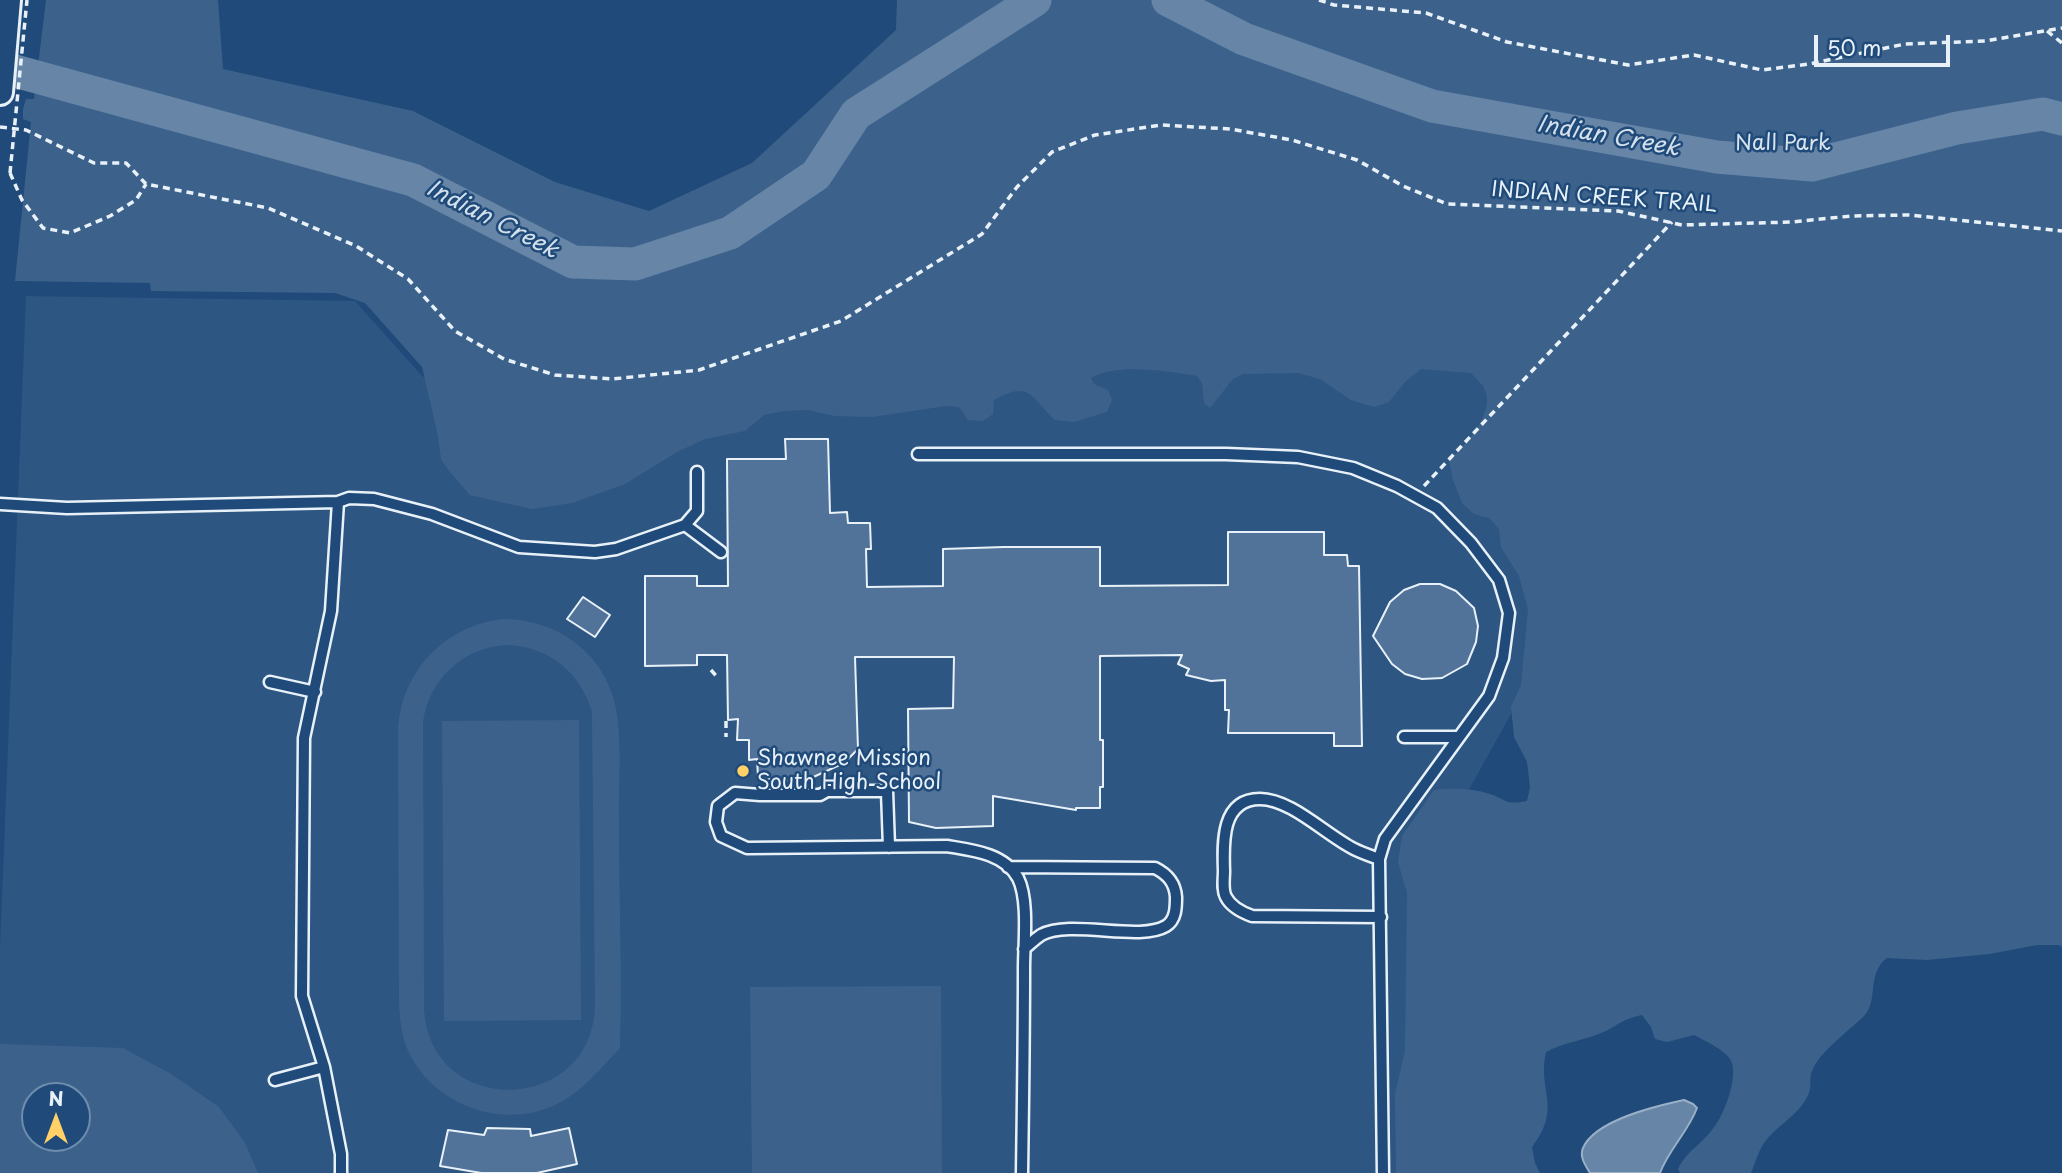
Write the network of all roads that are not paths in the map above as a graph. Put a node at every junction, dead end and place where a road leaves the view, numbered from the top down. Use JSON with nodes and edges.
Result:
{"nodes":[{"id":1,"x":8,"y":0,"type":"edge"},
{"id":2,"x":0,"y":92,"type":"edge"},
{"id":3,"x":918,"y":454,"type":"dead end"},
{"id":4,"x":697,"y":472,"type":"dead end"},
{"id":5,"x":338,"y":502,"type":"junction"},
{"id":6,"x":0,"y":504,"type":"edge"},
{"id":7,"x":685,"y":525,"type":"junction"},
{"id":8,"x":721,"y":552,"type":"dead end"},
{"id":9,"x":270,"y":682,"type":"dead end"},
{"id":10,"x":315,"y":692,"type":"junction"},
{"id":11,"x":1404,"y":737,"type":"dead end"},
{"id":12,"x":1459,"y":737,"type":"junction"},
{"id":13,"x":889,"y":846,"type":"junction"},
{"id":14,"x":1379,"y":859,"type":"junction"},
{"id":15,"x":1008,"y":867,"type":"junction"},
{"id":16,"x":1381,"y":917,"type":"junction"},
{"id":17,"x":1024,"y":949,"type":"junction"},
{"id":18,"x":324,"y":1067,"type":"junction"},
{"id":19,"x":275,"y":1080,"type":"dead end"},
{"id":20,"x":341,"y":1173,"type":"edge"},
{"id":21,"x":1022,"y":1173,"type":"edge"},
{"id":22,"x":1383,"y":1173,"type":"edge"}],
"edges":[{"from":1,"to":2,"type":"street"},
{"from":3,"to":12,"type":"lane"},
{"from":4,"to":7,"type":"lane"},
{"from":5,"to":6,"type":"lane"},
{"from":5,"to":7,"type":"lane"},
{"from":5,"to":10,"type":"lane"},
{"from":7,"to":8,"type":"lane"},
{"from":9,"to":10,"type":"lane"},
{"from":10,"to":18,"type":"lane"},
{"from":11,"to":12,"type":"lane"},
{"from":12,"to":14,"type":"lane"},
{"from":13,"to":13,"type":"lane"},
{"from":13,"to":15,"type":"lane"},
{"from":14,"to":16,"type":"lane"},
{"from":14,"to":16,"type":"lane"},
{"from":15,"to":17,"type":"lane"},
{"from":15,"to":17,"type":"lane"},
{"from":16,"to":22,"type":"lane"},
{"from":17,"to":21,"type":"lane"},
{"from":18,"to":19,"type":"lane"},
{"from":18,"to":20,"type":"lane"}]}
